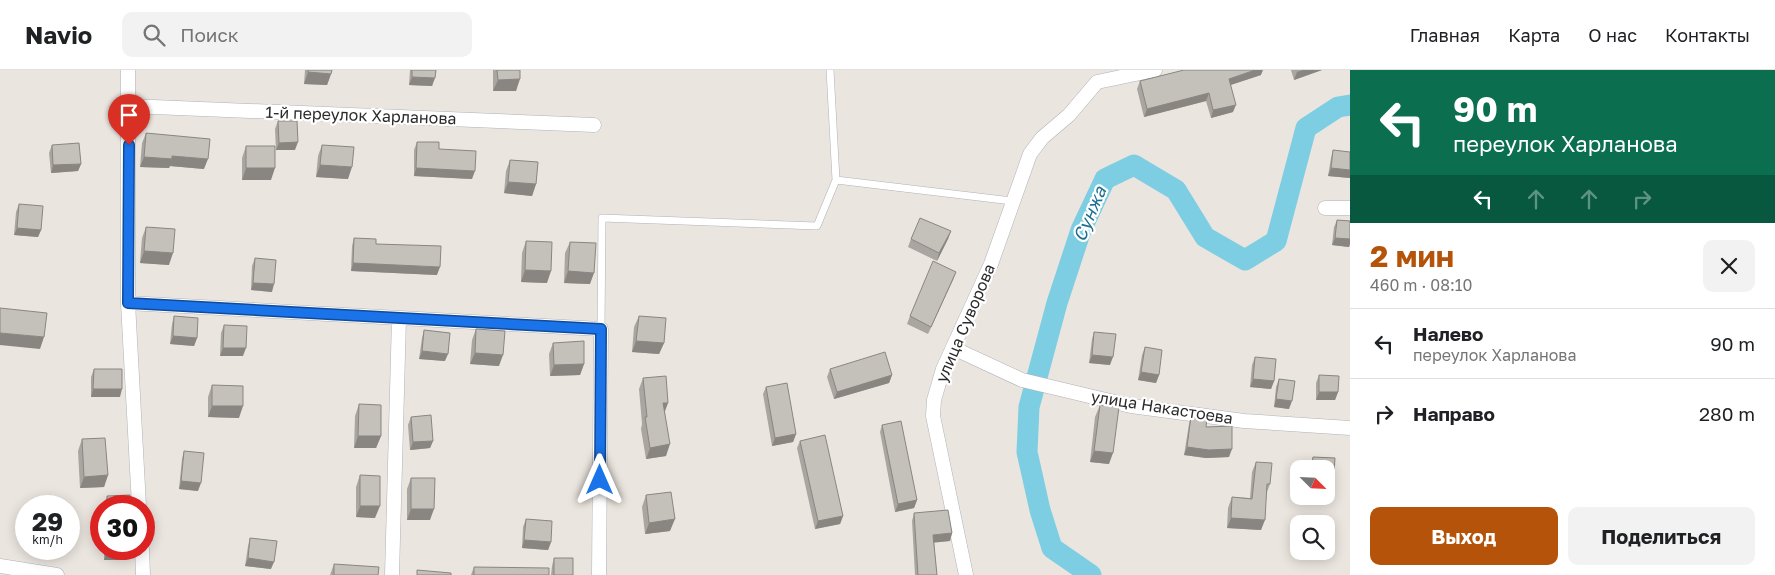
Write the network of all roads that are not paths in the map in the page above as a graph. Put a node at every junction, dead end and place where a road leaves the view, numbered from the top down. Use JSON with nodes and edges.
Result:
{"nodes":[{"id":1,"x":128,"y":70,"type":"edge"},
{"id":2,"x":830,"y":70,"type":"edge"},
{"id":3,"x":1155,"y":70,"type":"edge"},
{"id":4,"x":129,"y":106,"type":"junction"},
{"id":5,"x":594,"y":125,"type":"dead end"},
{"id":6,"x":836,"y":180,"type":"junction"},
{"id":7,"x":1012,"y":201,"type":"junction"},
{"id":8,"x":1325,"y":208,"type":"dead end"},
{"id":9,"x":1350,"y":208,"type":"edge"},
{"id":10,"x":128,"y":303,"type":"junction"},
{"id":11,"x":400,"y":318,"type":"junction"},
{"id":12,"x":601,"y":329,"type":"junction"},
{"id":13,"x":952,"y":348,"type":"junction"},
{"id":14,"x":1350,"y":428,"type":"edge"},
{"id":15,"x":138,"y":495,"type":"edge"},
{"id":16,"x":142,"y":560,"type":"edge"},
{"id":17,"x":0,"y":566,"type":"edge"},
{"id":18,"x":57,"y":575,"type":"edge"},
{"id":19,"x":143,"y":575,"type":"edge"},
{"id":20,"x":392,"y":575,"type":"edge"},
{"id":21,"x":599,"y":575,"type":"edge"},
{"id":22,"x":966,"y":575,"type":"edge"}],
"edges":[{"from":1,"to":4,"type":"street"},
{"from":2,"to":6,"type":"lane"},
{"from":3,"to":7,"type":"street","name":"улица Суворова"},
{"from":4,"to":5,"type":"street","name":"1-й переулок Харланова"},
{"from":4,"to":10,"type":"street"},
{"from":6,"to":7,"type":"lane"},
{"from":6,"to":12,"type":"lane"},
{"from":7,"to":13,"type":"street","name":"улица Суворова"},
{"from":8,"to":9,"type":"street"},
{"from":10,"to":11,"type":"street"},
{"from":10,"to":15,"type":"street"},
{"from":11,"to":12,"type":"street"},
{"from":11,"to":20,"type":"street"},
{"from":12,"to":21,"type":"street"},
{"from":13,"to":14,"type":"street","name":"улица Накастоева"},
{"from":13,"to":22,"type":"street","name":"улица Суворова"},
{"from":16,"to":19,"type":"street"},
{"from":17,"to":18,"type":"street"}]}
